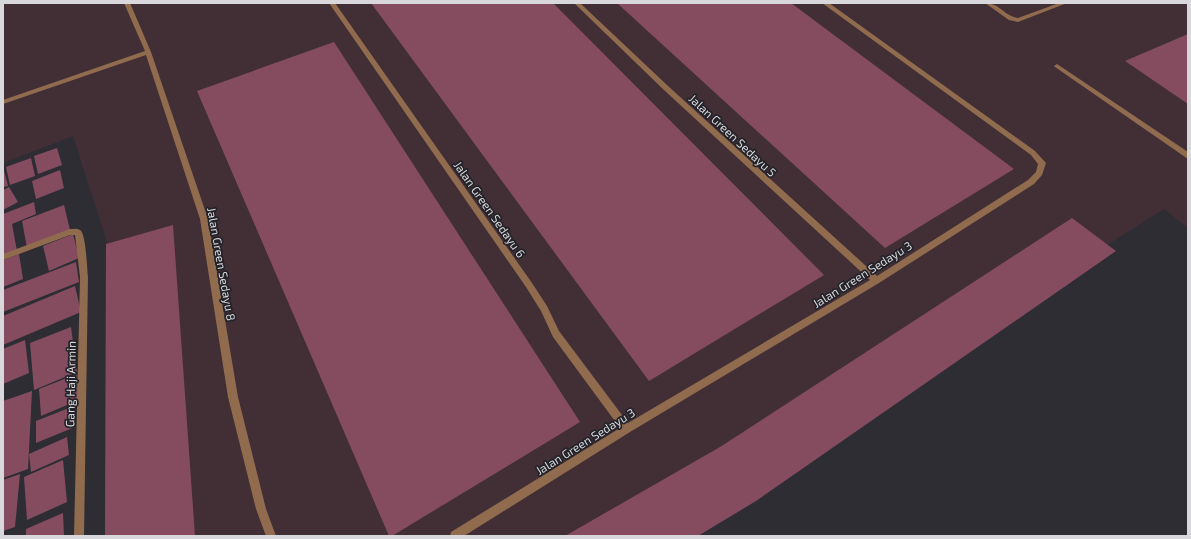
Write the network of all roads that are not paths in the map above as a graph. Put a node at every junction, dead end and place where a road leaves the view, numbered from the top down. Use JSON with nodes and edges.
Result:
{"nodes":[{"id":1,"x":127,"y":3,"type":"edge"},
{"id":2,"x":332,"y":3,"type":"edge"},
{"id":3,"x":578,"y":3,"type":"edge"},
{"id":4,"x":825,"y":3,"type":"edge"},
{"id":5,"x":988,"y":3,"type":"edge"},
{"id":6,"x":1064,"y":3,"type":"edge"},
{"id":7,"x":148,"y":52,"type":"junction"},
{"id":8,"x":1058,"y":66,"type":"dead end"},
{"id":9,"x":3,"y":102,"type":"edge"},
{"id":10,"x":1188,"y":156,"type":"edge"},
{"id":11,"x":3,"y":258,"type":"edge"},
{"id":12,"x":876,"y":281,"type":"junction"},
{"id":13,"x":627,"y":429,"type":"junction"},
{"id":14,"x":79,"y":536,"type":"edge"},
{"id":15,"x":271,"y":536,"type":"edge"},
{"id":16,"x":455,"y":536,"type":"edge"}],
"edges":[{"from":1,"to":7,"type":"street","name":"Jalan Green Sedayu 8"},
{"from":2,"to":13,"type":"street","name":"Jalan Green Sedayu 6"},
{"from":3,"to":12,"type":"street","name":"Jalan Green Sedayu 5"},
{"from":4,"to":12,"type":"street","name":"Jalan Green Sedayu 3"},
{"from":5,"to":6,"type":"street"},
{"from":7,"to":9,"type":"street"},
{"from":7,"to":15,"type":"street","name":"Jalan Green Sedayu 8"},
{"from":8,"to":10,"type":"street"},
{"from":11,"to":14,"type":"street","name":"Gang Haji Armin"},
{"from":12,"to":13,"type":"street","name":"Jalan Green Sedayu 3"},
{"from":13,"to":16,"type":"street","name":"Jalan Green Sedayu 3"}]}
